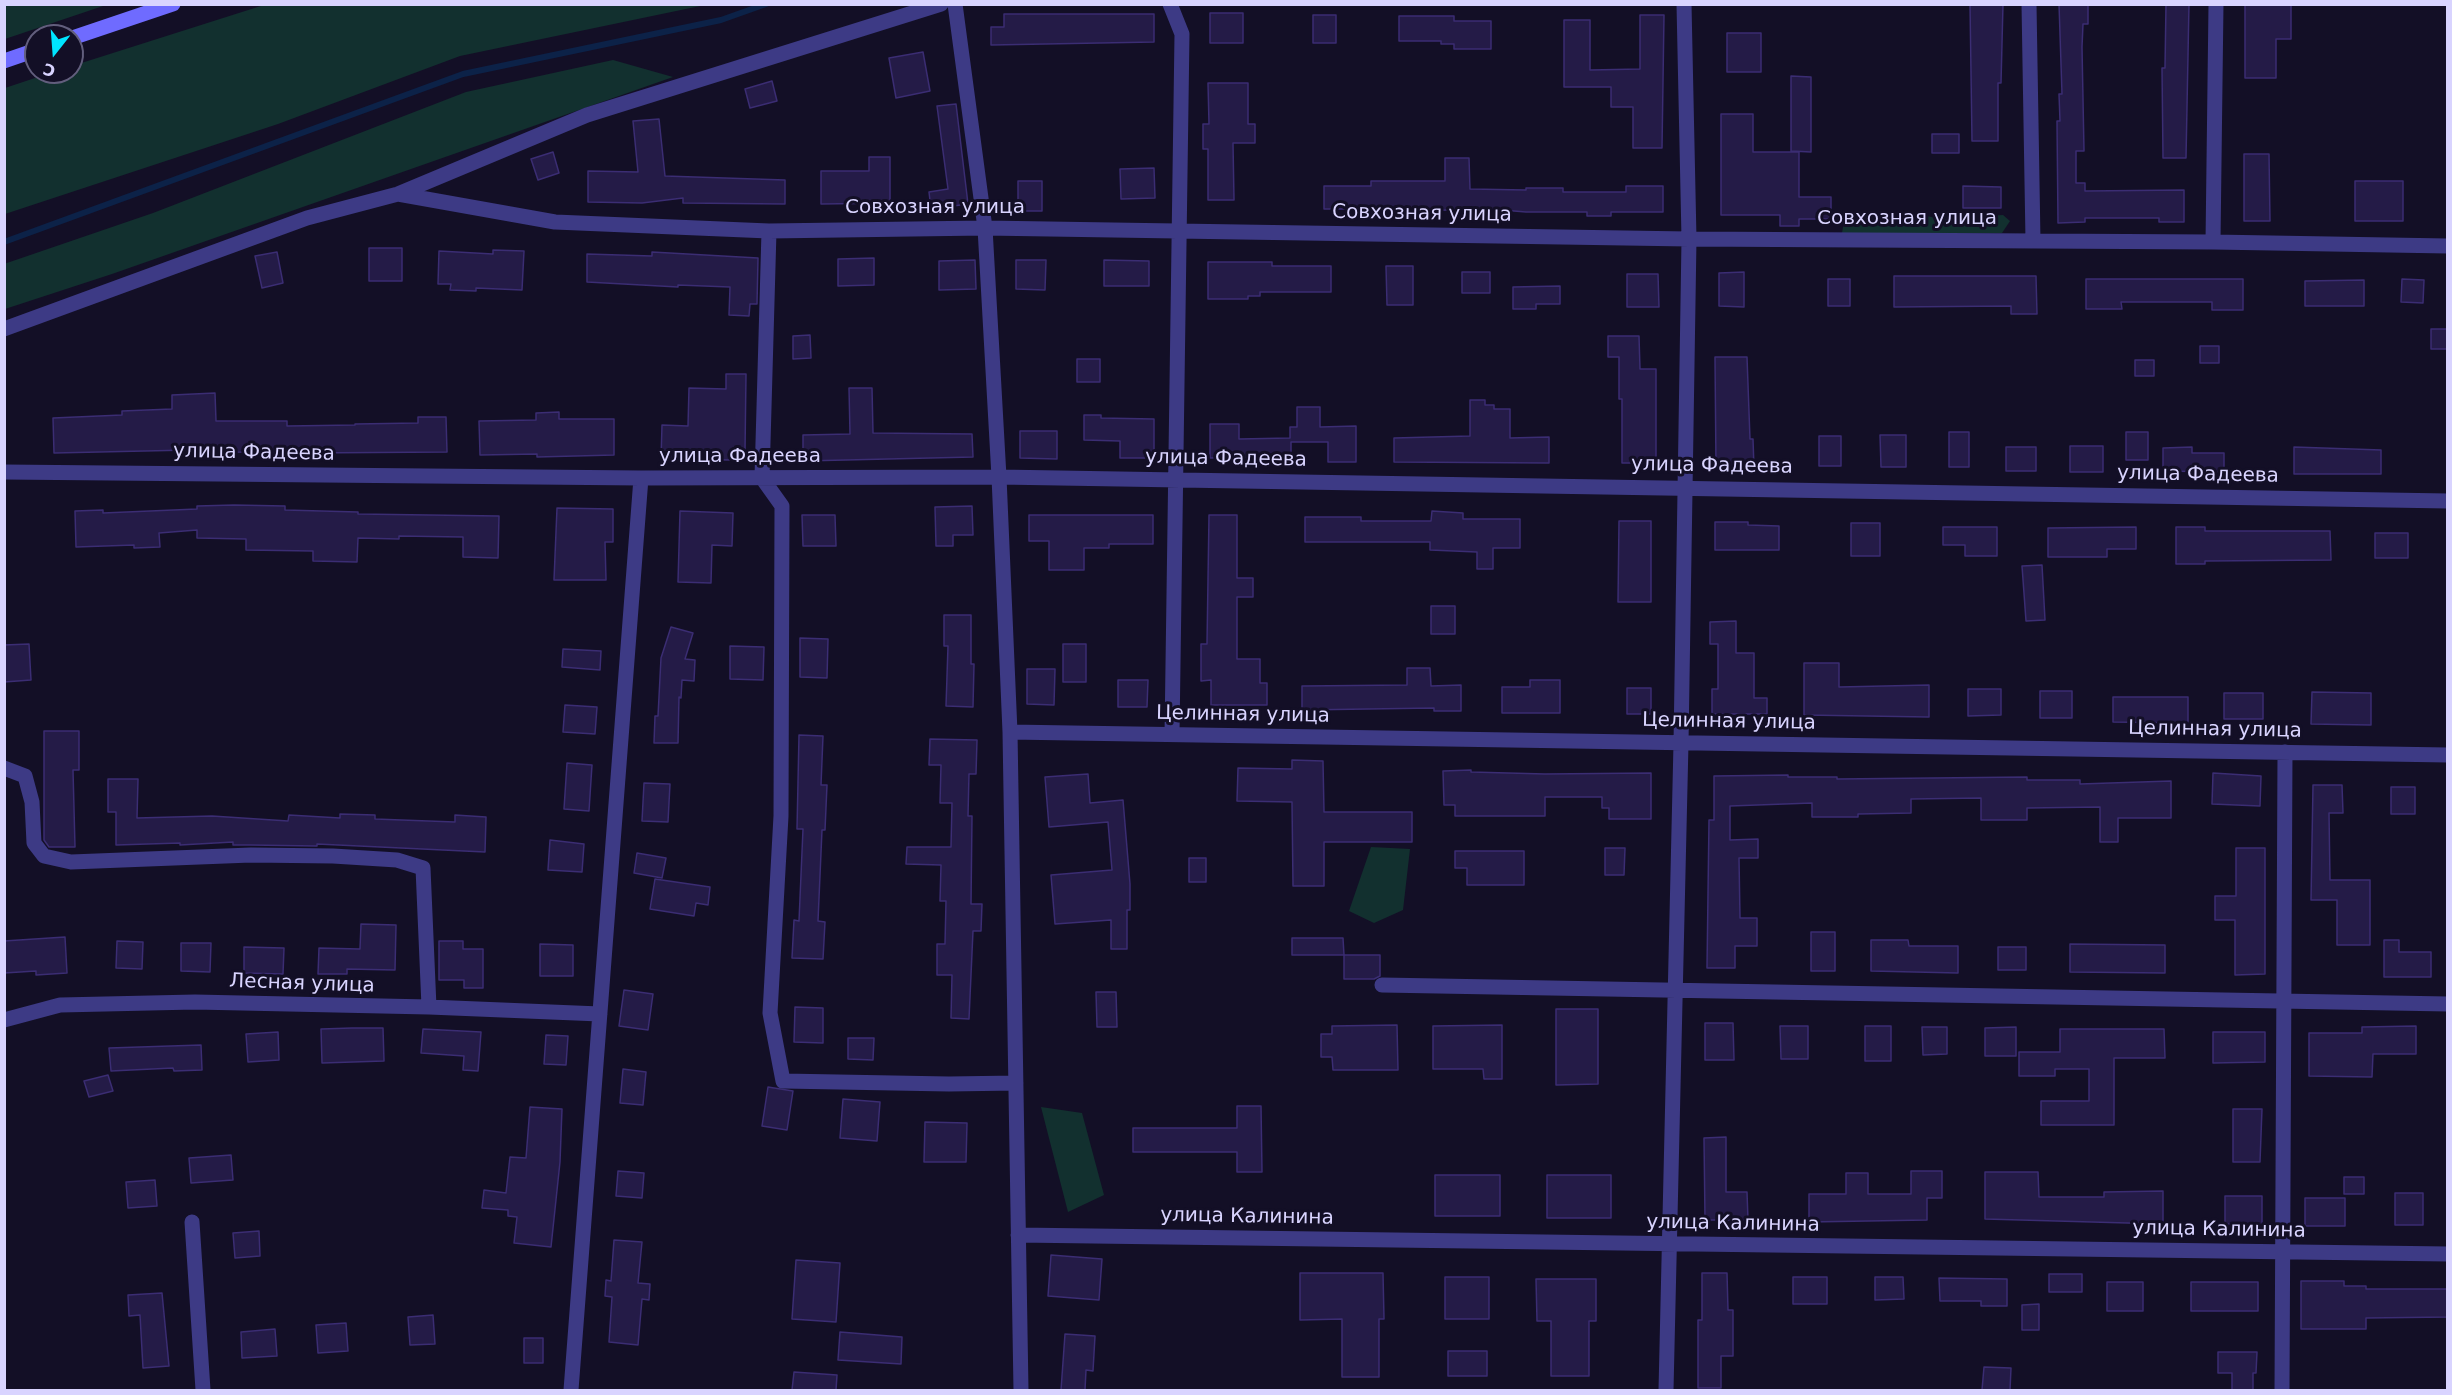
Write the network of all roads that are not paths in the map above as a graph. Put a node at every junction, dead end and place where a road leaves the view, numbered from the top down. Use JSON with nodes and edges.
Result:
{"nodes":[{"id":1,"x":173,"y":4,"type":"edge"},
{"id":2,"x":941,"y":4,"type":"edge"},
{"id":3,"x":954,"y":4,"type":"edge"},
{"id":4,"x":1170,"y":4,"type":"edge"},
{"id":5,"x":1684,"y":4,"type":"edge"},
{"id":6,"x":2029,"y":4,"type":"edge"},
{"id":7,"x":2216,"y":4,"type":"edge"},
{"id":8,"x":84,"y":34,"type":"edge"},
{"id":9,"x":24,"y":54,"type":"edge"},
{"id":10,"x":4,"y":61,"type":"edge"},
{"id":11,"x":398,"y":194,"type":"junction"},
{"id":12,"x":985,"y":228,"type":"junction"},
{"id":13,"x":769,"y":231,"type":"junction"},
{"id":14,"x":1180,"y":231,"type":"junction"},
{"id":15,"x":1689,"y":239,"type":"junction"},
{"id":16,"x":2033,"y":241,"type":"junction"},
{"id":17,"x":2213,"y":242,"type":"junction"},
{"id":18,"x":2448,"y":246,"type":"edge"},
{"id":19,"x":4,"y":329,"type":"edge"},
{"id":20,"x":4,"y":472,"type":"edge"},
{"id":21,"x":999,"y":477,"type":"junction"},
{"id":22,"x":641,"y":478,"type":"junction"},
{"id":23,"x":762,"y":478,"type":"junction"},
{"id":24,"x":1174,"y":479,"type":"junction"},
{"id":25,"x":1684,"y":487,"type":"junction"},
{"id":26,"x":2448,"y":501,"type":"edge"},
{"id":27,"x":1010,"y":732,"type":"junction"},
{"id":28,"x":1172,"y":734,"type":"junction"},
{"id":29,"x":1681,"y":743,"type":"junction"},
{"id":30,"x":2285,"y":752,"type":"junction"},
{"id":31,"x":2448,"y":755,"type":"edge"},
{"id":32,"x":4,"y":768,"type":"edge"},
{"id":33,"x":1382,"y":985,"type":"dead end"},
{"id":34,"x":1675,"y":989,"type":"junction"},
{"id":35,"x":2284,"y":1001,"type":"junction"},
{"id":36,"x":2448,"y":1004,"type":"edge"},
{"id":37,"x":429,"y":1007,"type":"junction"},
{"id":38,"x":600,"y":1014,"type":"junction"},
{"id":39,"x":4,"y":1020,"type":"edge"},
{"id":40,"x":1016,"y":1083,"type":"junction"},
{"id":41,"x":192,"y":1222,"type":"dead end"},
{"id":42,"x":1018,"y":1235,"type":"junction"},
{"id":43,"x":1670,"y":1244,"type":"junction"},
{"id":44,"x":2283,"y":1252,"type":"junction"},
{"id":45,"x":2448,"y":1254,"type":"edge"},
{"id":46,"x":203,"y":1390,"type":"edge"},
{"id":47,"x":571,"y":1390,"type":"edge"},
{"id":48,"x":1020,"y":1390,"type":"edge"},
{"id":49,"x":1666,"y":1390,"type":"edge"},
{"id":50,"x":2282,"y":1390,"type":"edge"}],
"edges":[{"from":1,"to":8,"type":"main road"},
{"from":2,"to":11,"type":"street"},
{"from":3,"to":12,"type":"street"},
{"from":4,"to":14,"type":"street"},
{"from":5,"to":15,"type":"street"},
{"from":6,"to":16,"type":"street"},
{"from":7,"to":17,"type":"street"},
{"from":9,"to":10,"type":"main road"},
{"from":11,"to":13,"type":"street","name":"Совхозная улица"},
{"from":11,"to":19,"type":"street"},
{"from":12,"to":13,"type":"street","name":"Совхозная улица"},
{"from":12,"to":14,"type":"street","name":"Совхозная улица"},
{"from":12,"to":21,"type":"street"},
{"from":13,"to":23,"type":"street"},
{"from":14,"to":15,"type":"street","name":"Совхозная улица"},
{"from":14,"to":24,"type":"street"},
{"from":15,"to":16,"type":"street","name":"Совхозная улица"},
{"from":15,"to":25,"type":"street"},
{"from":16,"to":17,"type":"street","name":"Совхозная улица"},
{"from":17,"to":18,"type":"street","name":"Совхозная улица"},
{"from":20,"to":22,"type":"street","name":"улица Фадеева"},
{"from":21,"to":23,"type":"street","name":"улица Фадеева"},
{"from":21,"to":24,"type":"street","name":"улица Фадеева"},
{"from":21,"to":27,"type":"street"},
{"from":22,"to":23,"type":"street","name":"улица Фадеева"},
{"from":22,"to":38,"type":"street"},
{"from":23,"to":40,"type":"street"},
{"from":24,"to":25,"type":"street","name":"улица Фадеева"},
{"from":24,"to":28,"type":"street"},
{"from":25,"to":26,"type":"street","name":"улица Фадеева"},
{"from":25,"to":29,"type":"street"},
{"from":27,"to":28,"type":"street","name":"Целинная улица"},
{"from":27,"to":40,"type":"street"},
{"from":28,"to":29,"type":"street","name":"Целинная улица"},
{"from":29,"to":30,"type":"street","name":"Целинная улица"},
{"from":29,"to":34,"type":"street"},
{"from":30,"to":31,"type":"street","name":"Целинная улица"},
{"from":30,"to":35,"type":"street"},
{"from":32,"to":37,"type":"street"},
{"from":33,"to":34,"type":"street"},
{"from":34,"to":35,"type":"street"},
{"from":34,"to":43,"type":"street"},
{"from":35,"to":36,"type":"street"},
{"from":35,"to":44,"type":"street"},
{"from":37,"to":38,"type":"street","name":"Лесная улица"},
{"from":37,"to":39,"type":"street","name":"Лесная улица"},
{"from":38,"to":47,"type":"street"},
{"from":40,"to":42,"type":"street"},
{"from":41,"to":46,"type":"street"},
{"from":42,"to":43,"type":"street","name":"улица Калинина"},
{"from":42,"to":48,"type":"street"},
{"from":43,"to":44,"type":"street","name":"улица Калинина"},
{"from":43,"to":49,"type":"street"},
{"from":44,"to":45,"type":"street","name":"улица Калинина"},
{"from":44,"to":50,"type":"street"}]}
